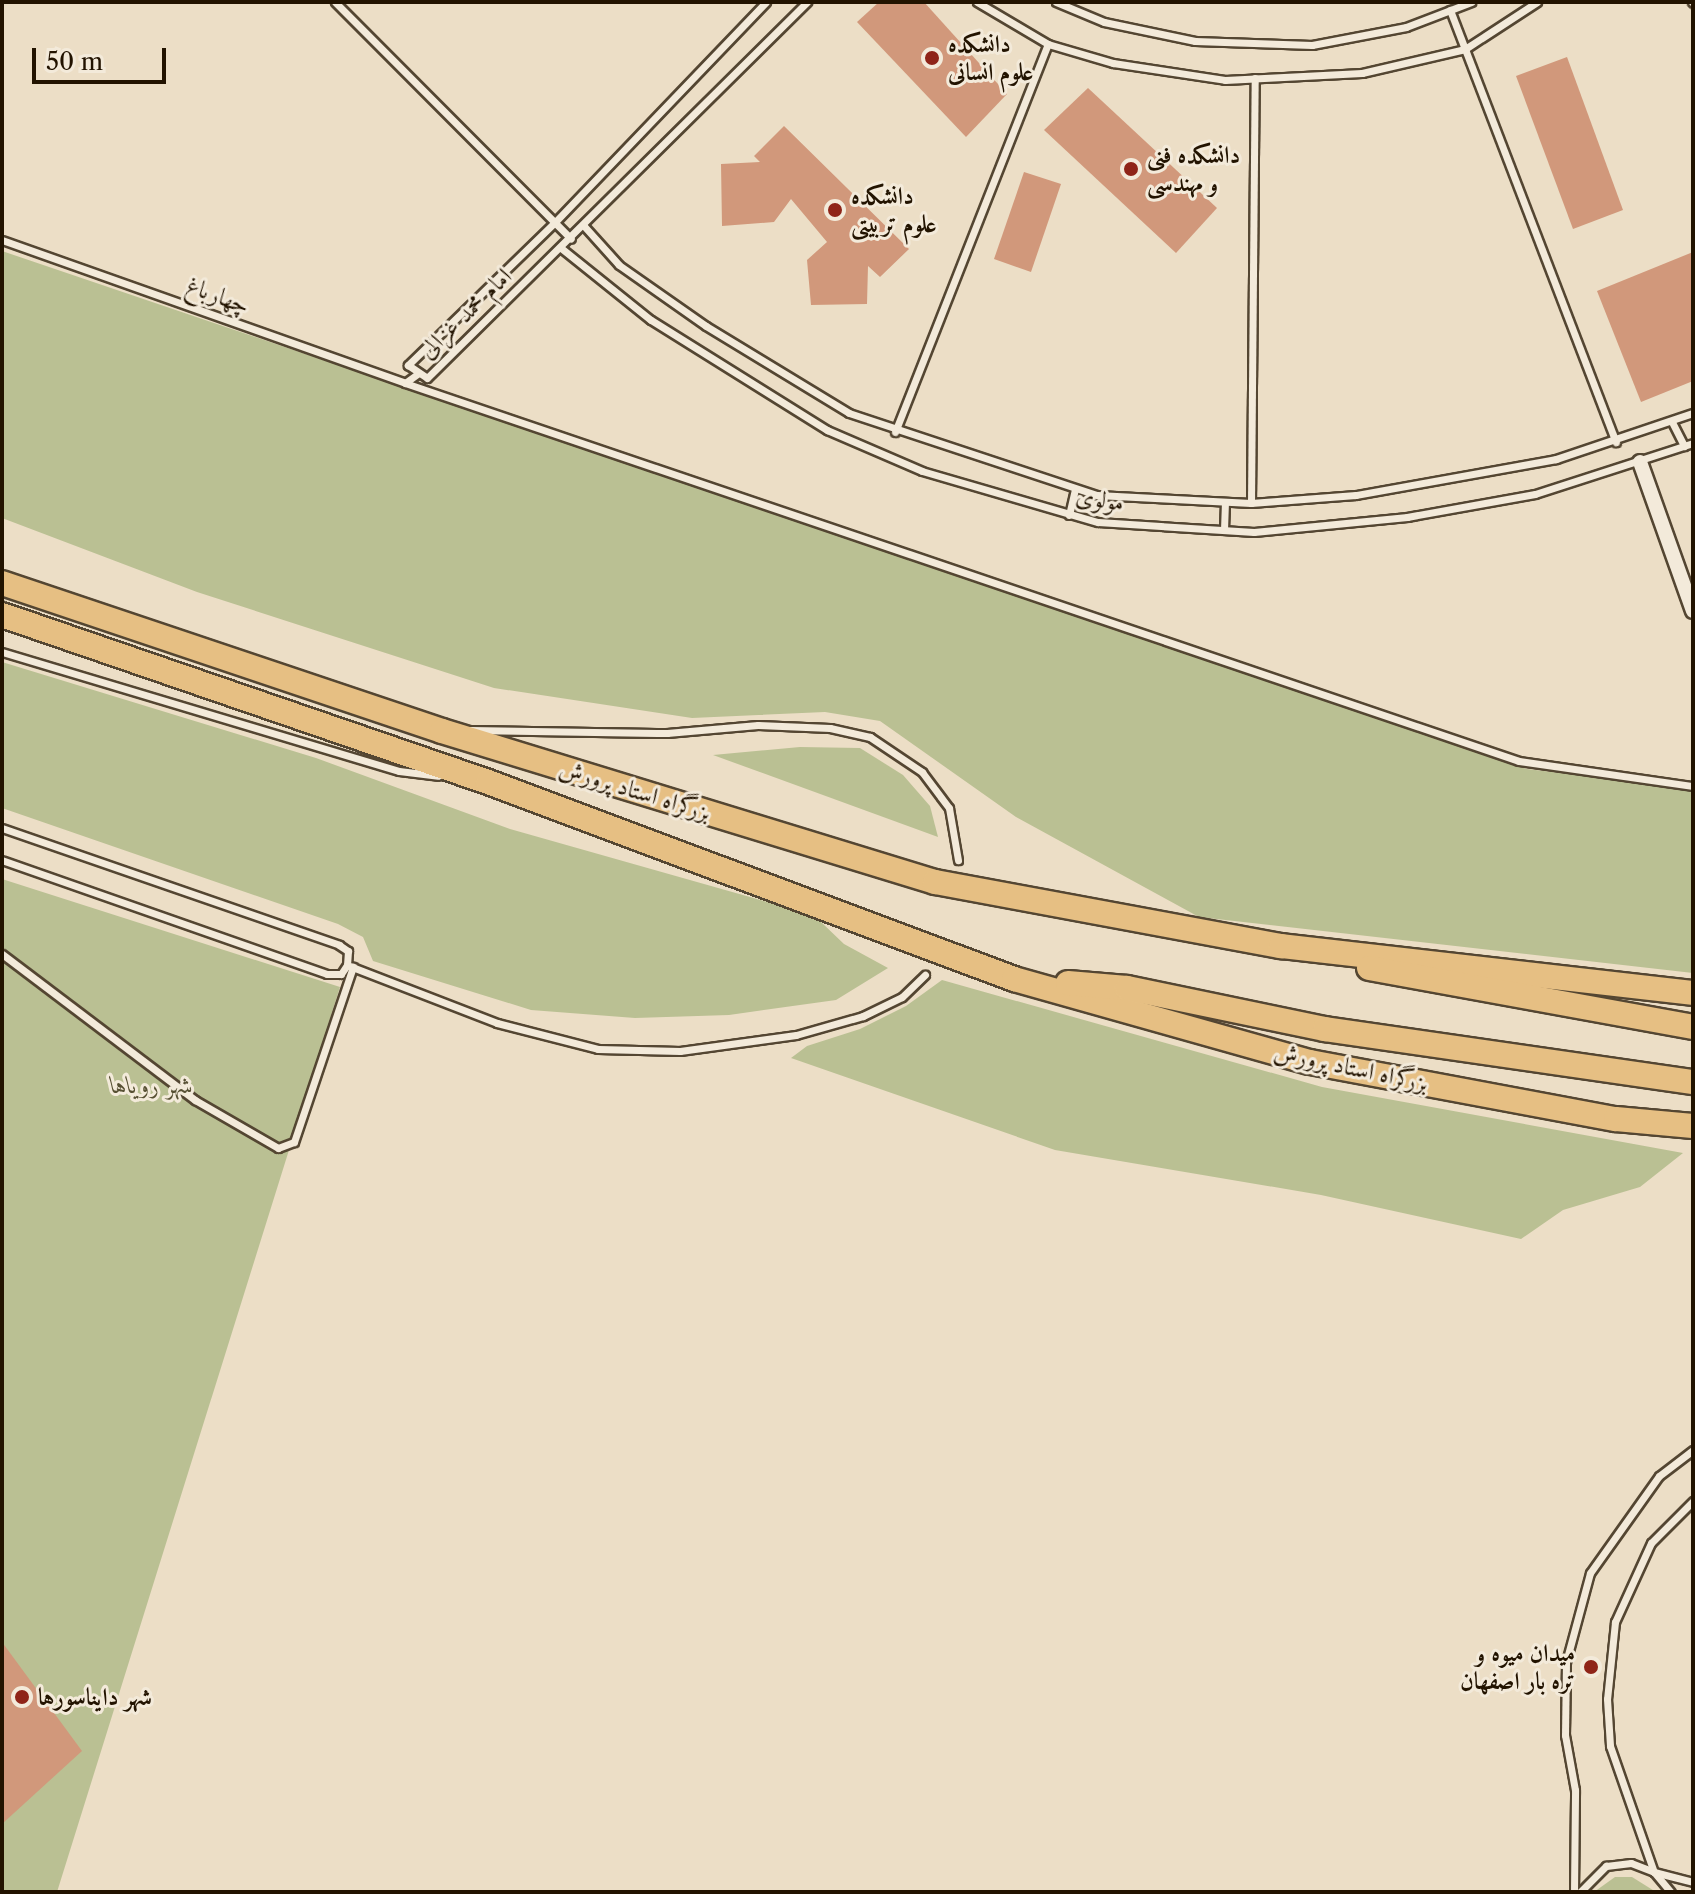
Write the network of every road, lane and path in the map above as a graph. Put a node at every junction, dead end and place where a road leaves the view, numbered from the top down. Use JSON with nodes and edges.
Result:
{"nodes":[{"id":1,"x":335,"y":2,"type":"edge"},
{"id":2,"x":766,"y":2,"type":"edge"},
{"id":3,"x":807,"y":2,"type":"edge"},
{"id":4,"x":977,"y":2,"type":"edge"},
{"id":5,"x":1056,"y":2,"type":"edge"},
{"id":6,"x":1471,"y":2,"type":"edge"},
{"id":7,"x":1537,"y":2,"type":"edge"},
{"id":8,"x":1450,"y":10,"type":"junction"},
{"id":9,"x":1048,"y":44,"type":"junction"},
{"id":10,"x":1465,"y":49,"type":"junction"},
{"id":11,"x":1255,"y":78,"type":"junction"},
{"id":12,"x":554,"y":223,"type":"junction"},
{"id":13,"x":584,"y":226,"type":"junction"},
{"id":14,"x":571,"y":239,"type":"junction"},
{"id":15,"x":2,"y":240,"type":"edge"},
{"id":16,"x":561,"y":248,"type":"junction"},
{"id":17,"x":419,"y":373,"type":"junction"},
{"id":18,"x":405,"y":383,"type":"junction"},
{"id":19,"x":1693,"y":413,"type":"edge"},
{"id":20,"x":1672,"y":422,"type":"junction"},
{"id":21,"x":895,"y":432,"type":"junction"},
{"id":22,"x":1616,"y":442,"type":"junction"},
{"id":23,"x":1689,"y":444,"type":"edge"},
{"id":24,"x":1640,"y":462,"type":"junction"},
{"id":25,"x":1075,"y":489,"type":"junction"},
{"id":26,"x":1225,"y":502,"type":"junction"},
{"id":27,"x":1251,"y":503,"type":"junction"},
{"id":28,"x":1069,"y":515,"type":"junction"},
{"id":29,"x":1224,"y":530,"type":"junction"},
{"id":30,"x":2,"y":583,"type":"edge"},
{"id":31,"x":1693,"y":611,"type":"edge"},
{"id":32,"x":2,"y":615,"type":"edge"},
{"id":33,"x":2,"y":652,"type":"edge"},
{"id":34,"x":442,"y":731,"type":"junction"},
{"id":35,"x":488,"y":782,"type":"junction"},
{"id":36,"x":1693,"y":786,"type":"edge"},
{"id":37,"x":2,"y":828,"type":"edge"},
{"id":38,"x":2,"y":860,"type":"edge"},
{"id":39,"x":958,"y":860,"type":"dead end"},
{"id":40,"x":1281,"y":946,"type":"junction"},
{"id":41,"x":2,"y":954,"type":"edge"},
{"id":42,"x":350,"y":966,"type":"junction"},
{"id":43,"x":925,"y":975,"type":"dead end"},
{"id":44,"x":1014,"y":979,"type":"junction"},
{"id":45,"x":1693,"y":993,"type":"edge"},
{"id":46,"x":1693,"y":1027,"type":"edge"},
{"id":47,"x":1693,"y":1082,"type":"edge"},
{"id":48,"x":1693,"y":1126,"type":"edge"},
{"id":49,"x":1693,"y":1450,"type":"edge"},
{"id":50,"x":1693,"y":1501,"type":"edge"},
{"id":51,"x":1654,"y":1872,"type":"junction"},
{"id":52,"x":1693,"y":1882,"type":"edge"},
{"id":53,"x":1577,"y":1892,"type":"edge"},
{"id":54,"x":1671,"y":1892,"type":"edge"}],
"edges":[{"from":1,"to":12,"type":"lane"},
{"from":2,"to":12,"type":"lane","name":"امام محمد غزالی"},
{"from":3,"to":13,"type":"lane","name":"امام محمد غزالی"},
{"from":4,"to":9,"type":"lane"},
{"from":5,"to":8,"type":"lane"},
{"from":6,"to":8,"type":"lane"},
{"from":7,"to":10,"type":"lane"},
{"from":8,"to":10,"type":"lane"},
{"from":9,"to":11,"type":"lane"},
{"from":9,"to":21,"type":"lane"},
{"from":10,"to":11,"type":"lane"},
{"from":10,"to":22,"type":"lane"},
{"from":11,"to":27,"type":"lane"},
{"from":12,"to":14,"type":"lane"},
{"from":12,"to":17,"type":"lane","name":"امام محمد غزالی"},
{"from":13,"to":14,"type":"lane","name":"امام محمد غزالی"},
{"from":13,"to":21,"type":"lane","name":"مولوی"},
{"from":14,"to":16,"type":"lane","name":"امام محمد غزالی"},
{"from":15,"to":18,"type":"lane","name":"چهارباغ"},
{"from":16,"to":17,"type":"lane","name":"امام محمد غزالی"},
{"from":16,"to":28,"type":"lane","name":"مولوی"},
{"from":17,"to":18,"type":"lane"},
{"from":18,"to":36,"type":"lane","name":"چهارباغ"},
{"from":19,"to":20,"type":"lane","name":"مولوی"},
{"from":20,"to":22,"type":"lane","name":"مولوی"},
{"from":20,"to":23,"type":"lane"},
{"from":21,"to":25,"type":"lane","name":"مولوی"},
{"from":22,"to":27,"type":"lane","name":"مولوی"},
{"from":23,"to":24,"type":"lane","name":"مولوی"},
{"from":24,"to":29,"type":"lane","name":"مولوی"},
{"from":24,"to":31,"type":"street"},
{"from":25,"to":26,"type":"lane","name":"مولوی"},
{"from":25,"to":28,"type":"lane"},
{"from":26,"to":27,"type":"lane","name":"مولوی"},
{"from":26,"to":29,"type":"lane"},
{"from":28,"to":29,"type":"lane","name":"مولوی"},
{"from":30,"to":34,"type":"highway","name":"بزرگراه استاد پرورش"},
{"from":32,"to":35,"type":"highway","name":"بزرگراه استاد پرورش"},
{"from":33,"to":35,"type":"lane"},
{"from":34,"to":39,"type":"lane"},
{"from":34,"to":40,"type":"highway","name":"بزرگراه استاد پرورش"},
{"from":35,"to":44,"type":"highway","name":"بزرگراه استاد پرورش"},
{"from":37,"to":42,"type":"lane"},
{"from":38,"to":42,"type":"lane"},
{"from":40,"to":45,"type":"highway","name":"بزرگراه استاد پرورش"},
{"from":40,"to":46,"type":"highway","name":"بزرگراه استاد پرورش"},
{"from":41,"to":42,"type":"lane"},
{"from":42,"to":43,"type":"lane"},
{"from":44,"to":47,"type":"highway","name":"بزرگراه استاد پرورش"},
{"from":44,"to":48,"type":"highway","name":"بزرگراه استاد پرورش"},
{"from":49,"to":53,"type":"lane"},
{"from":50,"to":51,"type":"lane"},
{"from":51,"to":52,"type":"lane"},
{"from":51,"to":53,"type":"lane"},
{"from":51,"to":54,"type":"lane"}]}
